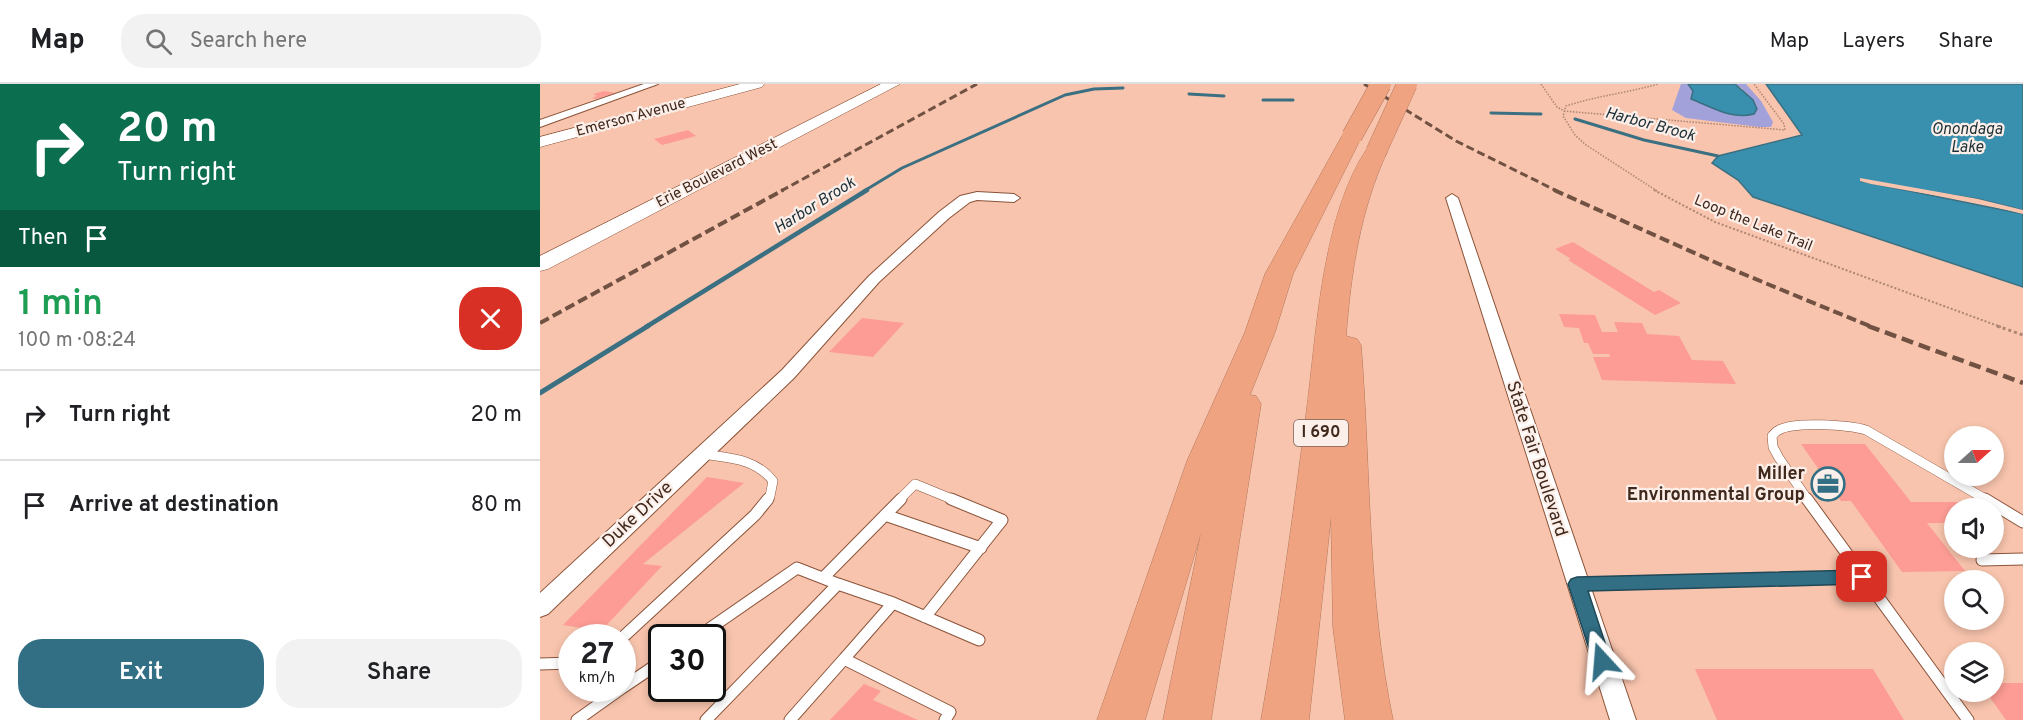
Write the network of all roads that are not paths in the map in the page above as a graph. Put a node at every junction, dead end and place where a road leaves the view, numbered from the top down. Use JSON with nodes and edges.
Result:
{"nodes":[{"id":1,"x":653,"y":84,"type":"edge"},
{"id":2,"x":757,"y":84,"type":"edge"},
{"id":3,"x":893,"y":84,"type":"edge"},
{"id":4,"x":1381,"y":84,"type":"edge"},
{"id":5,"x":1407,"y":84,"type":"edge"},
{"id":6,"x":540,"y":124,"type":"edge"},
{"id":7,"x":540,"y":142,"type":"edge"},
{"id":8,"x":1364,"y":144,"type":"junction"},
{"id":9,"x":1014,"y":198,"type":"dead end"},
{"id":10,"x":1452,"y":198,"type":"dead end"},
{"id":11,"x":540,"y":264,"type":"edge"},
{"id":12,"x":1339,"y":270,"type":"junction"},
{"id":13,"x":1260,"y":332,"type":"junction"},
{"id":14,"x":702,"y":454,"type":"junction"},
{"id":15,"x":885,"y":515,"type":"junction"},
{"id":16,"x":2023,"y":522,"type":"edge"},
{"id":17,"x":981,"y":548,"type":"junction"},
{"id":18,"x":2023,"y":559,"type":"edge"},
{"id":19,"x":1982,"y":560,"type":"dead end"},
{"id":20,"x":1862,"y":577,"type":"junction"},
{"id":21,"x":823,"y":578,"type":"junction"},
{"id":22,"x":838,"y":584,"type":"junction"},
{"id":23,"x":1577,"y":584,"type":"junction"},
{"id":24,"x":893,"y":603,"type":"junction"},
{"id":25,"x":540,"y":607,"type":"edge"},
{"id":26,"x":925,"y":617,"type":"junction"},
{"id":27,"x":716,"y":624,"type":"edge"},
{"id":28,"x":636,"y":625,"type":"edge"},
{"id":29,"x":979,"y":640,"type":"dead end"},
{"id":30,"x":844,"y":659,"type":"junction"},
{"id":31,"x":540,"y":664,"type":"edge"},
{"id":32,"x":558,"y":665,"type":"edge"},
{"id":33,"x":602,"y":702,"type":"edge"},
{"id":34,"x":577,"y":720,"type":"edge"},
{"id":35,"x":706,"y":720,"type":"edge"},
{"id":36,"x":790,"y":720,"type":"edge"},
{"id":37,"x":945,"y":720,"type":"edge"},
{"id":38,"x":1121,"y":720,"type":"edge"},
{"id":39,"x":1187,"y":720,"type":"edge"},
{"id":40,"x":1285,"y":720,"type":"edge"},
{"id":41,"x":1369,"y":720,"type":"edge"},
{"id":42,"x":1623,"y":720,"type":"edge"},
{"id":43,"x":1968,"y":720,"type":"edge"}],
"edges":[{"from":1,"to":6,"type":"street"},
{"from":2,"to":7,"type":"main road","name":"Emerson Avenue"},
{"from":3,"to":11,"type":"main road","name":"Erie Boulevard West"},
{"from":4,"to":8,"type":"highway","number":"I 690","bridge":true},
{"from":5,"to":8,"type":"highway","number":"I 690","bridge":true},
{"from":8,"to":12,"type":"highway","number":"I 690"},
{"from":8,"to":13,"type":"highway","number":"I 690"},
{"from":9,"to":14,"type":"street","name":"Duke Drive"},
{"from":10,"to":23,"type":"street","name":"State Fair Boulevard"},
{"from":12,"to":40,"type":"highway","number":"I 690"},
{"from":12,"to":41,"type":"highway"},
{"from":13,"to":38,"type":"highway"},
{"from":13,"to":39,"type":"highway","number":"I 690"},
{"from":14,"to":25,"type":"street","name":"Duke Drive"},
{"from":14,"to":28,"type":"lane"},
{"from":15,"to":17,"type":"lane"},
{"from":15,"to":17,"type":"lane"},
{"from":15,"to":21,"type":"lane"},
{"from":16,"to":20,"type":"lane"},
{"from":17,"to":26,"type":"lane"},
{"from":18,"to":19,"type":"lane"},
{"from":20,"to":23,"type":"lane"},
{"from":20,"to":43,"type":"lane"},
{"from":21,"to":22,"type":"lane"},
{"from":21,"to":27,"type":"lane"},
{"from":22,"to":24,"type":"lane"},
{"from":22,"to":35,"type":"lane"},
{"from":23,"to":42,"type":"street","name":"State Fair Boulevard"},
{"from":24,"to":26,"type":"lane"},
{"from":24,"to":30,"type":"lane"},
{"from":26,"to":29,"type":"lane"},
{"from":30,"to":36,"type":"lane"},
{"from":30,"to":37,"type":"lane"},
{"from":31,"to":32,"type":"lane"},
{"from":33,"to":34,"type":"lane"}]}
